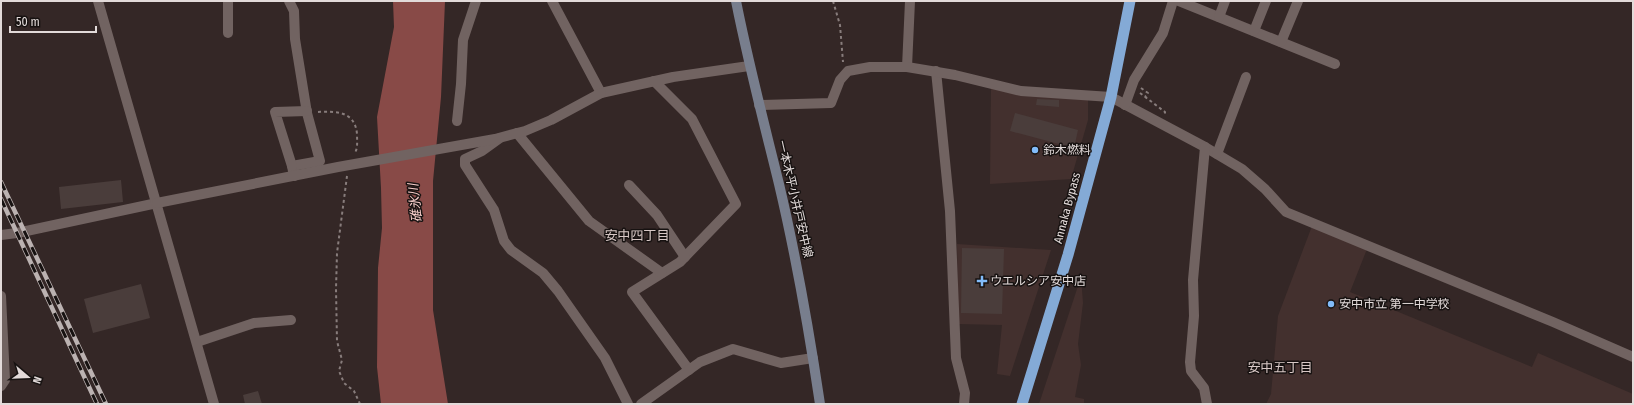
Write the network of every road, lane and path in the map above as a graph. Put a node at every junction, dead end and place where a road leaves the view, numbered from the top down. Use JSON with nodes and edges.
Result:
{"nodes":[{"id":1,"x":98,"y":1,"type":"edge"},
{"id":2,"x":228,"y":1,"type":"edge"},
{"id":3,"x":289,"y":1,"type":"edge"},
{"id":4,"x":476,"y":1,"type":"edge"},
{"id":5,"x":552,"y":1,"type":"edge"},
{"id":6,"x":736,"y":1,"type":"edge"},
{"id":7,"x":833,"y":1,"type":"edge"},
{"id":8,"x":910,"y":1,"type":"edge"},
{"id":9,"x":1130,"y":1,"type":"edge"},
{"id":10,"x":1173,"y":1,"type":"edge"},
{"id":11,"x":1179,"y":1,"type":"edge"},
{"id":12,"x":1225,"y":1,"type":"edge"},
{"id":13,"x":1266,"y":1,"type":"edge"},
{"id":14,"x":1298,"y":1,"type":"edge"},
{"id":15,"x":1218,"y":17,"type":"junction"},
{"id":16,"x":1254,"y":31,"type":"junction"},
{"id":17,"x":228,"y":33,"type":"dead end"},
{"id":18,"x":1280,"y":42,"type":"junction"},
{"id":19,"x":1335,"y":64,"type":"dead end"},
{"id":20,"x":749,"y":66,"type":"junction"},
{"id":21,"x":907,"y":67,"type":"junction"},
{"id":22,"x":936,"y":71,"type":"junction"},
{"id":23,"x":844,"y":75,"type":"junction"},
{"id":24,"x":1246,"y":77,"type":"dead end"},
{"id":25,"x":654,"y":81,"type":"junction"},
{"id":26,"x":601,"y":93,"type":"junction"},
{"id":27,"x":1140,"y":93,"type":"dead end"},
{"id":28,"x":1148,"y":93,"type":"dead end"},
{"id":29,"x":1111,"y":97,"type":"junction"},
{"id":30,"x":1145,"y":97,"type":"junction"},
{"id":31,"x":759,"y":105,"type":"junction"},
{"id":32,"x":1125,"y":105,"type":"junction"},
{"id":33,"x":307,"y":112,"type":"junction"},
{"id":34,"x":457,"y":121,"type":"dead end"},
{"id":35,"x":1167,"y":127,"type":"junction"},
{"id":36,"x":517,"y":133,"type":"junction"},
{"id":37,"x":500,"y":138,"type":"junction"},
{"id":38,"x":1205,"y":147,"type":"junction"},
{"id":39,"x":355,"y":154,"type":"dead end"},
{"id":40,"x":1217,"y":154,"type":"junction"},
{"id":41,"x":293,"y":171,"type":"junction"},
{"id":42,"x":349,"y":172,"type":"dead end"},
{"id":43,"x":629,"y":185,"type":"dead end"},
{"id":44,"x":157,"y":203,"type":"junction"},
{"id":45,"x":1,"y":235,"type":"edge"},
{"id":46,"x":685,"y":257,"type":"junction"},
{"id":47,"x":662,"y":273,"type":"junction"},
{"id":48,"x":1,"y":296,"type":"edge"},
{"id":49,"x":291,"y":320,"type":"dead end"},
{"id":50,"x":197,"y":342,"type":"junction"},
{"id":51,"x":1633,"y":357,"type":"edge"},
{"id":52,"x":813,"y":358,"type":"junction"},
{"id":53,"x":689,"y":370,"type":"junction"},
{"id":54,"x":1,"y":386,"type":"edge"},
{"id":55,"x":1022,"y":401,"type":"edge"},
{"id":56,"x":214,"y":404,"type":"edge"},
{"id":57,"x":360,"y":404,"type":"edge"},
{"id":58,"x":628,"y":404,"type":"edge"},
{"id":59,"x":641,"y":404,"type":"edge"},
{"id":60,"x":820,"y":404,"type":"edge"},
{"id":61,"x":964,"y":404,"type":"edge"},
{"id":62,"x":1207,"y":404,"type":"edge"}],
"edges":[{"from":1,"to":44,"type":"street"},
{"from":2,"to":17,"type":"street"},
{"from":3,"to":33,"type":"street"},
{"from":4,"to":34,"type":"street"},
{"from":5,"to":26,"type":"street"},
{"from":6,"to":20,"type":"main road","name":"一本木平小井戸安中線"},
{"from":7,"to":23,"type":"path"},
{"from":8,"to":21,"type":"street"},
{"from":9,"to":29,"type":"highway","name":"Annaka Bypass"},
{"from":10,"to":32,"type":"street"},
{"from":11,"to":15,"type":"street"},
{"from":12,"to":15,"type":"street"},
{"from":13,"to":16,"type":"street"},
{"from":14,"to":18,"type":"street"},
{"from":15,"to":16,"type":"street"},
{"from":16,"to":18,"type":"street"},
{"from":18,"to":19,"type":"street"},
{"from":20,"to":25,"type":"street"},
{"from":20,"to":31,"type":"main road","name":"一本木平小井戸安中線"},
{"from":21,"to":22,"type":"street"},
{"from":21,"to":23,"type":"street"},
{"from":22,"to":29,"type":"street"},
{"from":22,"to":61,"type":"street"},
{"from":23,"to":31,"type":"street"},
{"from":24,"to":40,"type":"street"},
{"from":25,"to":26,"type":"street"},
{"from":25,"to":46,"type":"street"},
{"from":26,"to":36,"type":"street"},
{"from":27,"to":30,"type":"path"},
{"from":28,"to":30,"type":"path"},
{"from":29,"to":32,"type":"street"},
{"from":29,"to":55,"type":"highway","name":"Annaka Bypass"},
{"from":30,"to":35,"type":"path"},
{"from":31,"to":52,"type":"main road","name":"一本木平小井戸安中線"},
{"from":32,"to":35,"type":"street"},
{"from":33,"to":39,"type":"path"},
{"from":33,"to":41,"type":"street"},
{"from":33,"to":41,"type":"street"},
{"from":35,"to":38,"type":"street"},
{"from":36,"to":37,"type":"street"},
{"from":36,"to":47,"type":"street"},
{"from":37,"to":41,"type":"street"},
{"from":37,"to":58,"type":"street"},
{"from":38,"to":40,"type":"street"},
{"from":38,"to":62,"type":"street"},
{"from":40,"to":51,"type":"street"},
{"from":41,"to":44,"type":"street"},
{"from":42,"to":57,"type":"path"},
{"from":43,"to":46,"type":"street"},
{"from":44,"to":45,"type":"street"},
{"from":44,"to":50,"type":"street"},
{"from":46,"to":47,"type":"street"},
{"from":47,"to":53,"type":"street"},
{"from":48,"to":54,"type":"street"},
{"from":49,"to":50,"type":"street"},
{"from":50,"to":56,"type":"street"},
{"from":52,"to":53,"type":"street"},
{"from":52,"to":60,"type":"main road","name":"一本木平小井戸安中線"},
{"from":53,"to":59,"type":"street"}]}
